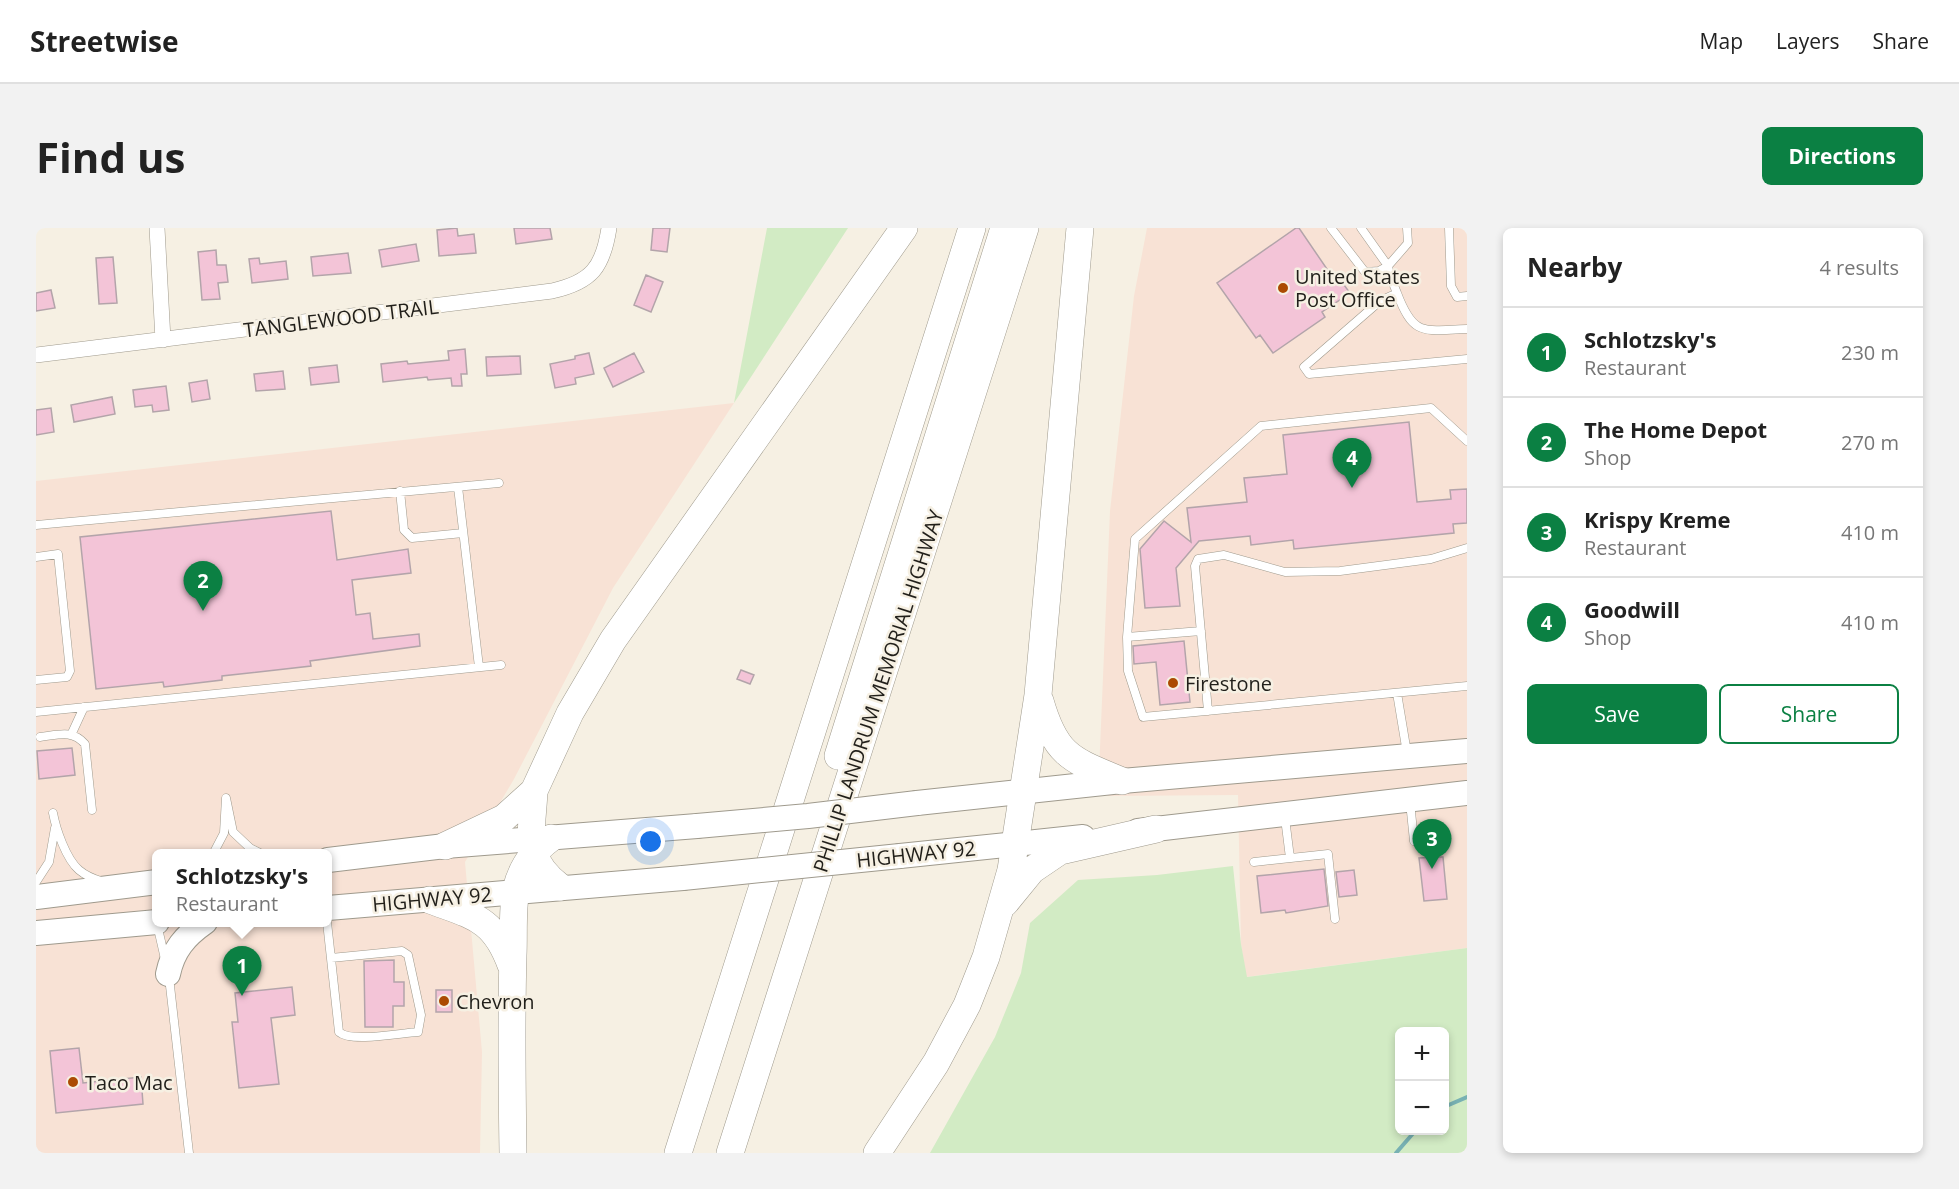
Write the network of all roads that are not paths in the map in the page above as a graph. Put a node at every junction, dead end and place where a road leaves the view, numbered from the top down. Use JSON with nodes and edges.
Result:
{"nodes":[{"id":1,"x":156,"y":228,"type":"edge"},
{"id":2,"x":609,"y":228,"type":"edge"},
{"id":3,"x":904,"y":228,"type":"edge"},
{"id":4,"x":972,"y":228,"type":"edge"},
{"id":5,"x":1004,"y":228,"type":"edge"},
{"id":6,"x":1025,"y":228,"type":"edge"},
{"id":7,"x":1080,"y":228,"type":"edge"},
{"id":8,"x":1331,"y":228,"type":"edge"},
{"id":9,"x":1361,"y":228,"type":"edge"},
{"id":10,"x":1407,"y":228,"type":"edge"},
{"id":11,"x":1449,"y":228,"type":"edge"},
{"id":12,"x":1388,"y":266,"type":"junction"},
{"id":13,"x":1397,"y":293,"type":"junction"},
{"id":14,"x":1467,"y":296,"type":"edge"},
{"id":15,"x":1467,"y":329,"type":"edge"},
{"id":16,"x":163,"y":340,"type":"junction"},
{"id":17,"x":36,"y":355,"type":"edge"},
{"id":18,"x":1467,"y":359,"type":"edge"},
{"id":19,"x":1467,"y":441,"type":"edge"},
{"id":20,"x":499,"y":483,"type":"dead end"},
{"id":21,"x":458,"y":487,"type":"junction"},
{"id":22,"x":400,"y":491,"type":"junction"},
{"id":23,"x":36,"y":525,"type":"edge"},
{"id":24,"x":463,"y":533,"type":"junction"},
{"id":25,"x":1467,"y":548,"type":"edge"},
{"id":26,"x":36,"y":557,"type":"edge"},
{"id":27,"x":1201,"y":631,"type":"junction"},
{"id":28,"x":1127,"y":637,"type":"junction"},
{"id":29,"x":501,"y":665,"type":"dead end"},
{"id":30,"x":479,"y":667,"type":"junction"},
{"id":31,"x":36,"y":680,"type":"edge"},
{"id":32,"x":1467,"y":686,"type":"edge"},
{"id":33,"x":1397,"y":693,"type":"junction"},
{"id":34,"x":1038,"y":695,"type":"junction"},
{"id":35,"x":84,"y":707,"type":"junction"},
{"id":36,"x":1208,"y":711,"type":"junction"},
{"id":37,"x":36,"y":712,"type":"edge"},
{"id":38,"x":72,"y":734,"type":"junction"},
{"id":39,"x":40,"y":737,"type":"dead end"},
{"id":40,"x":1467,"y":751,"type":"edge"},
{"id":41,"x":1408,"y":757,"type":"junction"},
{"id":42,"x":1122,"y":781,"type":"junction"},
{"id":43,"x":534,"y":791,"type":"junction"},
{"id":44,"x":1021,"y":792,"type":"junction"},
{"id":45,"x":1467,"y":794,"type":"edge"},
{"id":46,"x":1409,"y":800,"type":"junction"},
{"id":47,"x":92,"y":810,"type":"dead end"},
{"id":48,"x":53,"y":813,"type":"dead end"},
{"id":49,"x":1285,"y":815,"type":"junction"},
{"id":50,"x":56,"y":826,"type":"junction"},
{"id":51,"x":1156,"y":830,"type":"junction"},
{"id":52,"x":1414,"y":841,"type":"dead end"},
{"id":53,"x":538,"y":844,"type":"junction"},
{"id":54,"x":1013,"y":844,"type":"junction"},
{"id":55,"x":445,"y":846,"type":"junction"},
{"id":56,"x":216,"y":849,"type":"edge"},
{"id":57,"x":252,"y":849,"type":"edge"},
{"id":58,"x":1290,"y":858,"type":"junction"},
{"id":59,"x":332,"y":859,"type":"edge"},
{"id":60,"x":1254,"y":862,"type":"dead end"},
{"id":61,"x":36,"y":882,"type":"edge"},
{"id":62,"x":152,"y":883,"type":"edge"},
{"id":63,"x":120,"y":887,"type":"junction"},
{"id":64,"x":560,"y":887,"type":"junction"},
{"id":65,"x":516,"y":891,"type":"junction"},
{"id":66,"x":36,"y":897,"type":"edge"},
{"id":67,"x":430,"y":900,"type":"junction"},
{"id":68,"x":332,"y":908,"type":"edge"},
{"id":69,"x":1001,"y":908,"type":"junction"},
{"id":70,"x":1335,"y":919,"type":"dead end"},
{"id":71,"x":152,"y":922,"type":"edge"},
{"id":72,"x":158,"y":927,"type":"edge"},
{"id":73,"x":199,"y":927,"type":"edge"},
{"id":74,"x":328,"y":927,"type":"edge"},
{"id":75,"x":36,"y":933,"type":"edge"},
{"id":76,"x":331,"y":958,"type":"junction"},
{"id":77,"x":513,"y":970,"type":"junction"},
{"id":78,"x":168,"y":974,"type":"junction"},
{"id":79,"x":189,"y":1153,"type":"edge"},
{"id":80,"x":513,"y":1153,"type":"edge"},
{"id":81,"x":678,"y":1153,"type":"edge"},
{"id":82,"x":712,"y":1153,"type":"edge"},
{"id":83,"x":730,"y":1153,"type":"edge"},
{"id":84,"x":877,"y":1153,"type":"edge"}],
"edges":[{"from":1,"to":16,"type":"street"},
{"from":2,"to":16,"type":"street","name":"TANGLEWOOD TRAIL"},
{"from":3,"to":43,"type":"highway"},
{"from":4,"to":81,"type":"highway"},
{"from":5,"to":82,"type":"highway"},
{"from":6,"to":83,"type":"highway","name":"PHILLIP LANDRUM MEMORIAL HIGHWAY"},
{"from":7,"to":34,"type":"highway"},
{"from":8,"to":12,"type":"lane"},
{"from":9,"to":12,"type":"lane"},
{"from":10,"to":12,"type":"lane"},
{"from":11,"to":14,"type":"lane"},
{"from":12,"to":13,"type":"lane"},
{"from":13,"to":15,"type":"lane"},
{"from":13,"to":18,"type":"lane"},
{"from":16,"to":17,"type":"street","name":"TANGLEWOOD TRAIL"},
{"from":19,"to":28,"type":"lane"},
{"from":20,"to":21,"type":"lane"},
{"from":21,"to":22,"type":"lane"},
{"from":21,"to":24,"type":"lane"},
{"from":22,"to":23,"type":"lane"},
{"from":22,"to":24,"type":"lane"},
{"from":24,"to":30,"type":"lane"},
{"from":25,"to":27,"type":"lane"},
{"from":26,"to":31,"type":"lane"},
{"from":27,"to":28,"type":"lane"},
{"from":27,"to":36,"type":"lane"},
{"from":28,"to":36,"type":"lane"},
{"from":29,"to":30,"type":"lane"},
{"from":30,"to":35,"type":"lane"},
{"from":32,"to":33,"type":"lane"},
{"from":33,"to":36,"type":"lane"},
{"from":33,"to":41,"type":"lane"},
{"from":34,"to":42,"type":"highway"},
{"from":34,"to":44,"type":"highway"},
{"from":35,"to":37,"type":"lane"},
{"from":35,"to":38,"type":"lane"},
{"from":38,"to":39,"type":"lane"},
{"from":38,"to":47,"type":"lane"},
{"from":40,"to":41,"type":"main road"},
{"from":41,"to":42,"type":"main road"},
{"from":42,"to":44,"type":"main road"},
{"from":43,"to":53,"type":"highway"},
{"from":43,"to":55,"type":"highway"},
{"from":44,"to":53,"type":"main road","bridge":true},
{"from":44,"to":54,"type":"highway"},
{"from":45,"to":46,"type":"main road","name":"HIGHWAY 92"},
{"from":46,"to":49,"type":"main road","name":"HIGHWAY 92"},
{"from":46,"to":52,"type":"lane"},
{"from":48,"to":50,"type":"lane"},
{"from":49,"to":51,"type":"main road","name":"HIGHWAY 92"},
{"from":49,"to":58,"type":"lane"},
{"from":50,"to":61,"type":"lane"},
{"from":50,"to":63,"type":"lane"},
{"from":51,"to":54,"type":"main road","name":"HIGHWAY 92"},
{"from":51,"to":69,"type":"highway"},
{"from":53,"to":55,"type":"main road"},
{"from":53,"to":64,"type":"highway"},
{"from":53,"to":65,"type":"highway"},
{"from":54,"to":64,"type":"main road","name":"HIGHWAY 92","bridge":true},
{"from":54,"to":69,"type":"highway"},
{"from":55,"to":59,"type":"main road"},
{"from":56,"to":57,"type":"lane"},
{"from":58,"to":60,"type":"lane"},
{"from":58,"to":70,"type":"lane"},
{"from":62,"to":63,"type":"main road"},
{"from":63,"to":66,"type":"main road"},
{"from":64,"to":65,"type":"main road","name":"HIGHWAY 92"},
{"from":65,"to":67,"type":"main road","name":"HIGHWAY 92"},
{"from":65,"to":77,"type":"highway"},
{"from":67,"to":68,"type":"main road","name":"HIGHWAY 92"},
{"from":67,"to":77,"type":"highway"},
{"from":69,"to":84,"type":"highway"},
{"from":71,"to":75,"type":"main road"},
{"from":72,"to":78,"type":"lane"},
{"from":73,"to":78,"type":"main road"},
{"from":74,"to":76,"type":"lane"},
{"from":76,"to":76,"type":"lane"},
{"from":77,"to":80,"type":"highway"},
{"from":78,"to":79,"type":"lane"}]}
